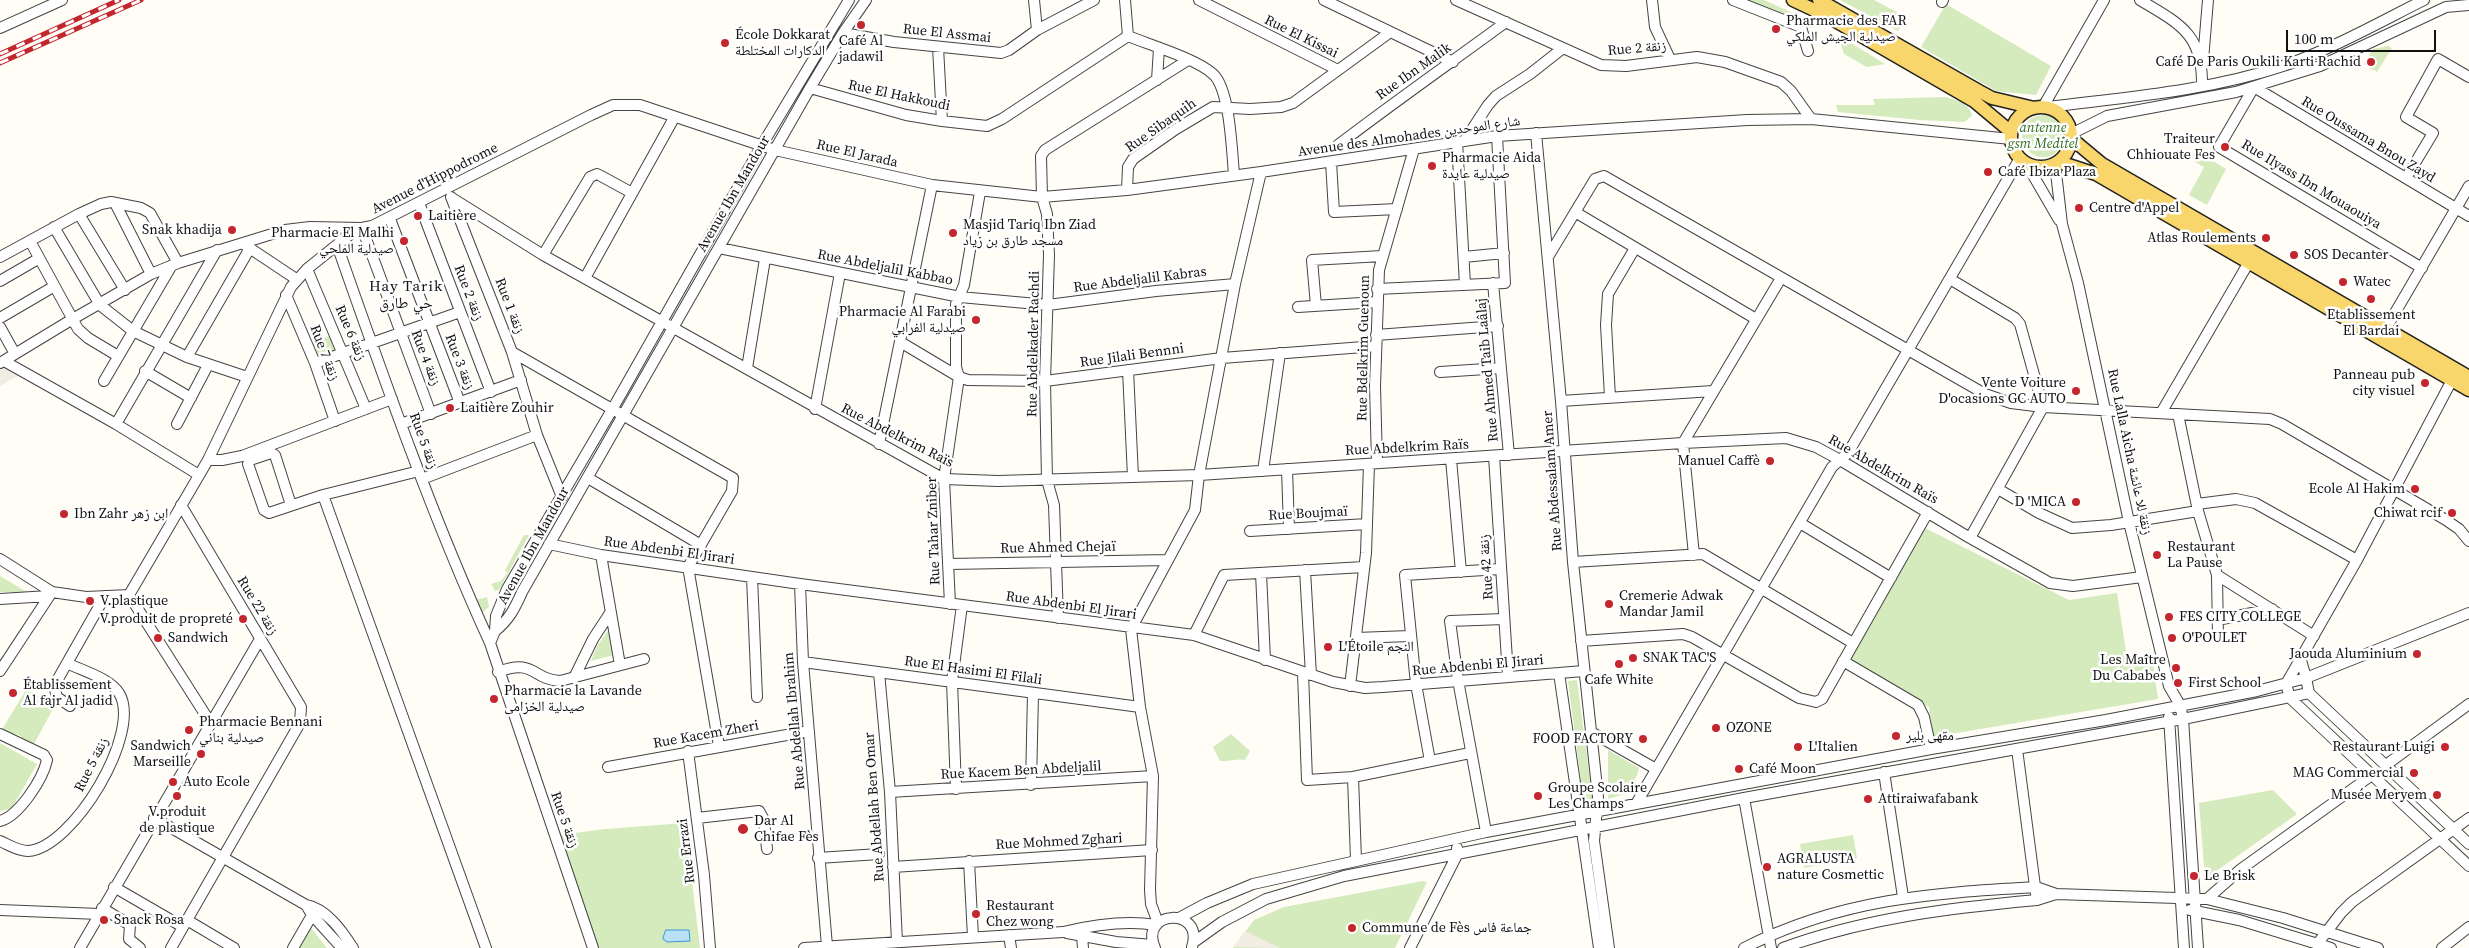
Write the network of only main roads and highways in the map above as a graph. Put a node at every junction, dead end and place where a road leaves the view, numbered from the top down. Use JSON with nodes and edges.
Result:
{"nodes":[{"id":1,"x":1793,"y":0,"type":"edge"},
{"id":2,"x":1819,"y":0,"type":"edge"},
{"id":3,"x":2041,"y":107,"type":"junction"},
{"id":4,"x":2011,"y":136,"type":"junction"},
{"id":5,"x":2072,"y":136,"type":"junction"},
{"id":6,"x":2057,"y":163,"type":"junction"},
{"id":7,"x":2469,"y":377,"type":"edge"},
{"id":8,"x":2469,"y":390,"type":"edge"}],
"edges":[{"from":1,"to":4,"type":"main road"},
{"from":2,"to":3,"type":"main road"},
{"from":3,"to":4,"type":"main road"},
{"from":3,"to":5,"type":"main road"},
{"from":4,"to":6,"type":"main road"},
{"from":5,"to":6,"type":"main road"},
{"from":5,"to":7,"type":"main road"},
{"from":6,"to":8,"type":"main road"}]}
